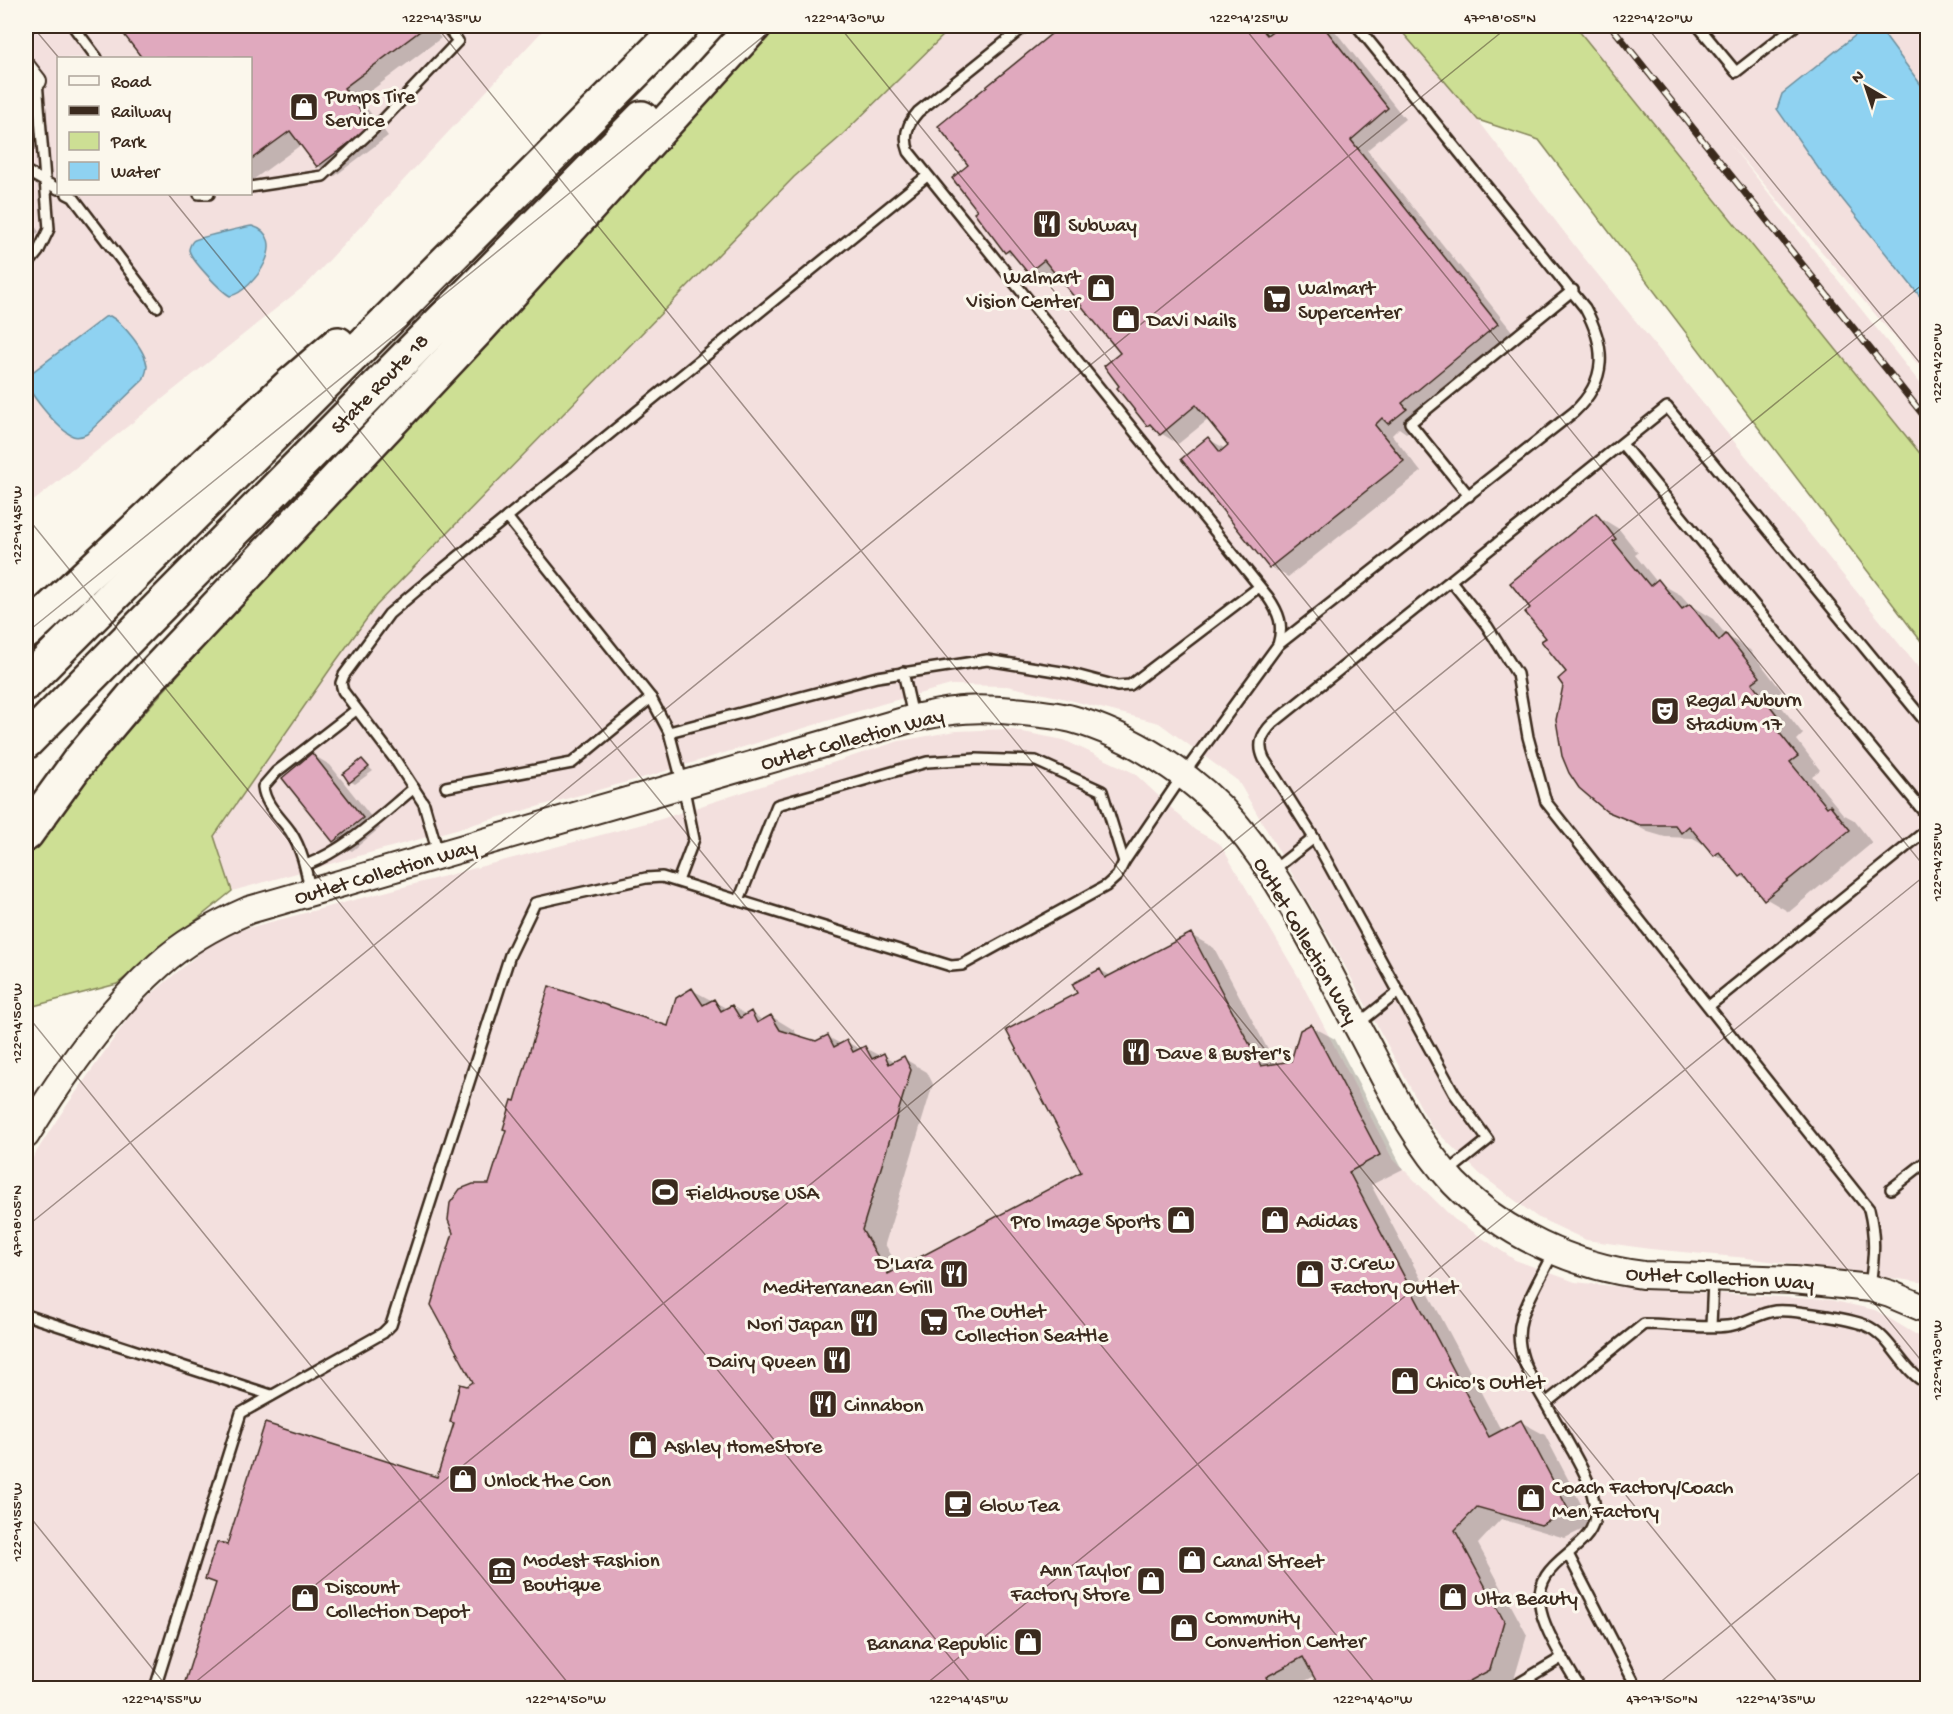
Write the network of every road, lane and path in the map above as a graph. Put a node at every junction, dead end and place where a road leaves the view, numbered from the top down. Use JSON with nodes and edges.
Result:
{"nodes":[{"id":1,"x":73,"y":26,"type":"edge"},
{"id":2,"x":446,"y":26,"type":"edge"},
{"id":3,"x":681,"y":26,"type":"edge"},
{"id":4,"x":734,"y":26,"type":"edge"},
{"id":5,"x":754,"y":26,"type":"edge"},
{"id":6,"x":1025,"y":26,"type":"edge"},
{"id":7,"x":1357,"y":26,"type":"edge"},
{"id":8,"x":1698,"y":26,"type":"edge"},
{"id":9,"x":1795,"y":26,"type":"edge"},
{"id":10,"x":96,"y":57,"type":"edge"},
{"id":11,"x":31,"y":74,"type":"edge"},
{"id":12,"x":575,"y":134,"type":"junction"},
{"id":13,"x":26,"y":171,"type":"edge"},
{"id":14,"x":927,"y":176,"type":"junction"},
{"id":15,"x":45,"y":182,"type":"junction"},
{"id":16,"x":252,"y":187,"type":"edge"},
{"id":17,"x":57,"y":188,"type":"edge"},
{"id":18,"x":69,"y":195,"type":"edge"},
{"id":19,"x":26,"y":267,"type":"edge"},
{"id":20,"x":1573,"y":290,"type":"junction"},
{"id":21,"x":157,"y":307,"type":"dead end"},
{"id":22,"x":1622,"y":444,"type":"junction"},
{"id":23,"x":1469,"y":496,"type":"junction"},
{"id":24,"x":507,"y":517,"type":"junction"},
{"id":25,"x":1451,"y":581,"type":"junction"},
{"id":26,"x":1259,"y":587,"type":"junction"},
{"id":27,"x":26,"y":632,"type":"edge"},
{"id":28,"x":1278,"y":645,"type":"junction"},
{"id":29,"x":903,"y":672,"type":"junction"},
{"id":30,"x":26,"y":683,"type":"edge"},
{"id":31,"x":651,"y":698,"type":"junction"},
{"id":32,"x":357,"y":710,"type":"junction"},
{"id":33,"x":914,"y":718,"type":"junction"},
{"id":34,"x":1928,"y":725,"type":"edge"},
{"id":35,"x":669,"y":732,"type":"junction"},
{"id":36,"x":26,"y":742,"type":"edge"},
{"id":37,"x":1183,"y":775,"type":"junction"},
{"id":38,"x":683,"y":785,"type":"junction"},
{"id":39,"x":447,"y":787,"type":"dead end"},
{"id":40,"x":414,"y":788,"type":"junction"},
{"id":41,"x":1928,"y":817,"type":"edge"},
{"id":42,"x":1928,"y":829,"type":"edge"},
{"id":43,"x":26,"y":834,"type":"edge"},
{"id":44,"x":1314,"y":838,"type":"junction"},
{"id":45,"x":439,"y":855,"type":"junction"},
{"id":46,"x":1124,"y":862,"type":"junction"},
{"id":47,"x":306,"y":864,"type":"junction"},
{"id":48,"x":1270,"y":873,"type":"junction"},
{"id":49,"x":678,"y":881,"type":"junction"},
{"id":50,"x":310,"y":892,"type":"junction"},
{"id":51,"x":739,"y":900,"type":"junction"},
{"id":52,"x":1398,"y":992,"type":"junction"},
{"id":53,"x":1709,"y":1006,"type":"junction"},
{"id":54,"x":1356,"y":1026,"type":"junction"},
{"id":55,"x":26,"y":1135,"type":"edge"},
{"id":56,"x":1928,"y":1160,"type":"edge"},
{"id":57,"x":1446,"y":1173,"type":"junction"},
{"id":58,"x":1891,"y":1189,"type":"dead end"},
{"id":59,"x":1928,"y":1222,"type":"edge"},
{"id":60,"x":1928,"y":1229,"type":"edge"},
{"id":61,"x":1554,"y":1251,"type":"junction"},
{"id":62,"x":1713,"y":1277,"type":"junction"},
{"id":63,"x":1870,"y":1288,"type":"junction"},
{"id":64,"x":1928,"y":1310,"type":"edge"},
{"id":65,"x":26,"y":1315,"type":"edge"},
{"id":66,"x":1711,"y":1326,"type":"junction"},
{"id":67,"x":1928,"y":1384,"type":"edge"},
{"id":68,"x":271,"y":1395,"type":"junction"},
{"id":69,"x":1546,"y":1403,"type":"junction"},
{"id":70,"x":1568,"y":1554,"type":"junction"},
{"id":71,"x":1563,"y":1657,"type":"junction"},
{"id":72,"x":155,"y":1689,"type":"edge"},
{"id":73,"x":1511,"y":1689,"type":"edge"},
{"id":74,"x":1580,"y":1689,"type":"edge"},
{"id":75,"x":1637,"y":1689,"type":"edge"}],
"edges":[{"from":1,"to":10,"type":"lane"},
{"from":2,"to":16,"type":"lane"},
{"from":3,"to":12,"type":"highway","name":"State Route 18"},
{"from":4,"to":36,"type":"highway","name":"State Route 18"},
{"from":5,"to":43,"type":"highway"},
{"from":6,"to":14,"type":"lane"},
{"from":7,"to":20,"type":"lane"},
{"from":8,"to":9,"type":"lane"},
{"from":11,"to":15,"type":"lane"},
{"from":12,"to":27,"type":"highway"},
{"from":12,"to":30,"type":"highway","name":"State Route 18"},
{"from":13,"to":15,"type":"lane"},
{"from":14,"to":24,"type":"lane"},
{"from":14,"to":26,"type":"lane"},
{"from":15,"to":17,"type":"lane"},
{"from":15,"to":19,"type":"lane"},
{"from":18,"to":21,"type":"lane"},
{"from":20,"to":23,"type":"lane"},
{"from":20,"to":23,"type":"lane"},
{"from":22,"to":25,"type":"lane"},
{"from":22,"to":34,"type":"lane"},
{"from":22,"to":41,"type":"lane"},
{"from":23,"to":28,"type":"lane"},
{"from":24,"to":31,"type":"lane"},
{"from":24,"to":32,"type":"lane"},
{"from":25,"to":44,"type":"lane"},
{"from":25,"to":53,"type":"lane"},
{"from":26,"to":28,"type":"lane"},
{"from":26,"to":29,"type":"lane"},
{"from":28,"to":37,"type":"lane"},
{"from":29,"to":33,"type":"lane"},
{"from":29,"to":35,"type":"lane"},
{"from":31,"to":35,"type":"lane"},
{"from":31,"to":39,"type":"lane"},
{"from":32,"to":40,"type":"lane"},
{"from":32,"to":47,"type":"lane"},
{"from":33,"to":37,"type":"street","name":"Outlet Collection Way"},
{"from":33,"to":38,"type":"street","name":"Outlet Collection Way"},
{"from":35,"to":38,"type":"lane"},
{"from":37,"to":46,"type":"lane"},
{"from":37,"to":48,"type":"street","name":"Outlet Collection Way"},
{"from":38,"to":45,"type":"street","name":"Outlet Collection Way"},
{"from":38,"to":49,"type":"lane"},
{"from":40,"to":45,"type":"lane"},
{"from":40,"to":47,"type":"lane"},
{"from":42,"to":53,"type":"lane"},
{"from":44,"to":48,"type":"lane"},
{"from":44,"to":52,"type":"lane"},
{"from":45,"to":50,"type":"street","name":"Outlet Collection Way"},
{"from":46,"to":51,"type":"lane"},
{"from":46,"to":51,"type":"lane"},
{"from":47,"to":50,"type":"lane"},
{"from":48,"to":54,"type":"street","name":"Outlet Collection Way"},
{"from":49,"to":51,"type":"lane"},
{"from":49,"to":68,"type":"lane"},
{"from":50,"to":55,"type":"street","name":"Outlet Collection Way"},
{"from":52,"to":54,"type":"lane"},
{"from":52,"to":57,"type":"lane"},
{"from":53,"to":63,"type":"lane"},
{"from":54,"to":57,"type":"street","name":"Outlet Collection Way"},
{"from":56,"to":58,"type":"lane"},
{"from":57,"to":61,"type":"street","name":"Outlet Collection Way"},
{"from":59,"to":60,"type":"lane"},
{"from":61,"to":62,"type":"street","name":"Outlet Collection Way"},
{"from":61,"to":69,"type":"lane"},
{"from":62,"to":63,"type":"street","name":"Outlet Collection Way"},
{"from":62,"to":66,"type":"lane"},
{"from":63,"to":64,"type":"street","name":"Outlet Collection Way"},
{"from":65,"to":68,"type":"lane"},
{"from":66,"to":67,"type":"lane"},
{"from":66,"to":69,"type":"lane"},
{"from":68,"to":72,"type":"lane"},
{"from":69,"to":70,"type":"lane"},
{"from":70,"to":71,"type":"lane"},
{"from":70,"to":75,"type":"lane"},
{"from":71,"to":73,"type":"lane"},
{"from":71,"to":74,"type":"lane"}]}
